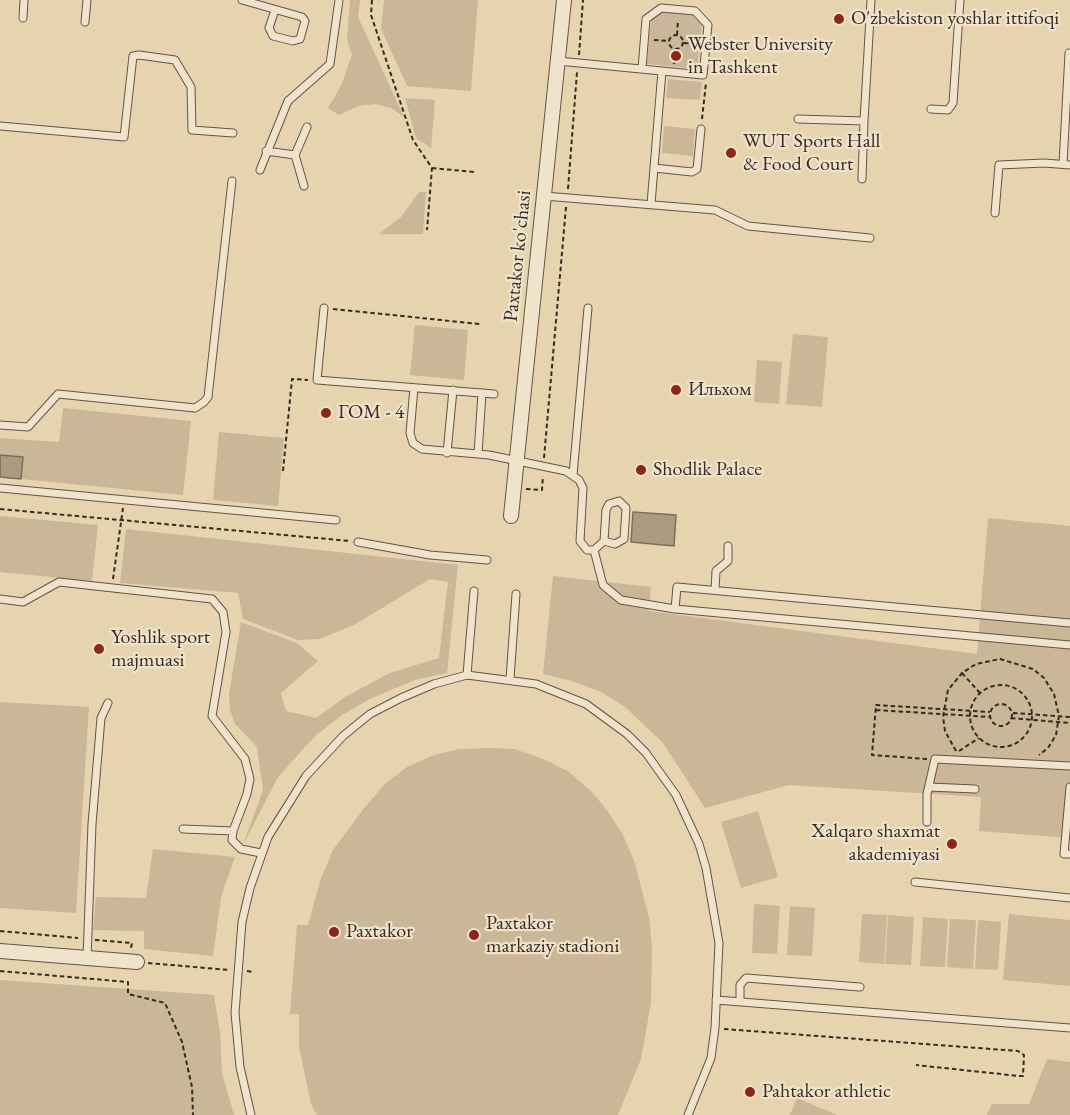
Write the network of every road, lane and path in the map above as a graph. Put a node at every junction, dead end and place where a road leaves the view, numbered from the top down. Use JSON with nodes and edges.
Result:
{"nodes":[{"id":1,"x":24,"y":0,"type":"edge"},
{"id":2,"x":87,"y":0,"type":"edge"},
{"id":3,"x":242,"y":0,"type":"edge"},
{"id":4,"x":339,"y":0,"type":"edge"},
{"id":5,"x":372,"y":0,"type":"edge"},
{"id":6,"x":564,"y":0,"type":"edge"},
{"id":7,"x":584,"y":0,"type":"edge"},
{"id":8,"x":871,"y":0,"type":"edge"},
{"id":9,"x":960,"y":0,"type":"edge"},
{"id":10,"x":679,"y":9,"type":"junction"},
{"id":11,"x":275,"y":10,"type":"junction"},
{"id":12,"x":22,"y":18,"type":"dead end"},
{"id":13,"x":85,"y":22,"type":"dead end"},
{"id":14,"x":677,"y":35,"type":"junction"},
{"id":15,"x":645,"y":39,"type":"junction"},
{"id":16,"x":669,"y":41,"type":"junction"},
{"id":17,"x":684,"y":43,"type":"junction"},
{"id":18,"x":706,"y":45,"type":"junction"},
{"id":19,"x":676,"y":49,"type":"junction"},
{"id":20,"x":1069,"y":53,"type":"edge"},
{"id":21,"x":558,"y":61,"type":"junction"},
{"id":22,"x":578,"y":62,"type":"junction"},
{"id":23,"x":642,"y":69,"type":"junction"},
{"id":24,"x":662,"y":71,"type":"junction"},
{"id":25,"x":674,"y":72,"type":"junction"},
{"id":26,"x":706,"y":82,"type":"dead end"},
{"id":27,"x":931,"y":109,"type":"dead end"},
{"id":28,"x":798,"y":119,"type":"dead end"},
{"id":29,"x":864,"y":121,"type":"junction"},
{"id":30,"x":0,"y":126,"type":"edge"},
{"id":31,"x":307,"y":127,"type":"dead end"},
{"id":32,"x":701,"y":129,"type":"joint"},
{"id":33,"x":232,"y":134,"type":"dead end"},
{"id":34,"x":266,"y":152,"type":"junction"},
{"id":35,"x":295,"y":155,"type":"junction"},
{"id":36,"x":1066,"y":164,"type":"edge"},
{"id":37,"x":432,"y":168,"type":"junction"},
{"id":38,"x":654,"y":168,"type":"junction"},
{"id":39,"x":260,"y":170,"type":"dead end"},
{"id":40,"x":474,"y":172,"type":"dead end"},
{"id":41,"x":862,"y":178,"type":"dead end"},
{"id":42,"x":232,"y":182,"type":"dead end"},
{"id":43,"x":304,"y":186,"type":"dead end"},
{"id":44,"x":544,"y":196,"type":"junction"},
{"id":45,"x":567,"y":198,"type":"junction"},
{"id":46,"x":651,"y":204,"type":"junction"},
{"id":47,"x":995,"y":213,"type":"dead end"},
{"id":48,"x":427,"y":230,"type":"dead end"},
{"id":49,"x":870,"y":238,"type":"dead end"},
{"id":50,"x":324,"y":308,"type":"joint"},
{"id":51,"x":588,"y":308,"type":"dead end"},
{"id":52,"x":480,"y":324,"type":"dead end"},
{"id":53,"x":316,"y":380,"type":"junction"},
{"id":54,"x":414,"y":388,"type":"junction"},
{"id":55,"x":453,"y":390,"type":"junction"},
{"id":56,"x":482,"y":393,"type":"junction"},
{"id":57,"x":494,"y":394,"type":"dead end"},
{"id":58,"x":0,"y":425,"type":"edge"},
{"id":59,"x":447,"y":453,"type":"junction"},
{"id":60,"x":478,"y":454,"type":"junction"},
{"id":61,"x":517,"y":460,"type":"junction"},
{"id":62,"x":543,"y":468,"type":"junction"},
{"id":63,"x":284,"y":471,"type":"dead end"},
{"id":64,"x":573,"y":475,"type":"junction"},
{"id":65,"x":0,"y":488,"type":"edge"},
{"id":66,"x":514,"y":488,"type":"junction"},
{"id":67,"x":124,"y":500,"type":"junction"},
{"id":68,"x":0,"y":509,"type":"edge"},
{"id":69,"x":511,"y":516,"type":"dead end"},
{"id":70,"x":121,"y":520,"type":"junction"},
{"id":71,"x":336,"y":520,"type":"dead end"},
{"id":72,"x":604,"y":541,"type":"junction"},
{"id":73,"x":358,"y":542,"type":"joint"},
{"id":74,"x":728,"y":546,"type":"dead end"},
{"id":75,"x":594,"y":550,"type":"junction"},
{"id":76,"x":487,"y":560,"type":"dead end"},
{"id":77,"x":112,"y":588,"type":"junction"},
{"id":78,"x":715,"y":590,"type":"junction"},
{"id":79,"x":474,"y":591,"type":"dead end"},
{"id":80,"x":516,"y":594,"type":"dead end"},
{"id":81,"x":0,"y":600,"type":"edge"},
{"id":82,"x":675,"y":609,"type":"junction"},
{"id":83,"x":1070,"y":622,"type":"edge"},
{"id":84,"x":1070,"y":645,"type":"edge"},
{"id":85,"x":962,"y":673,"type":"junction"},
{"id":86,"x":467,"y":675,"type":"junction"},
{"id":87,"x":510,"y":679,"type":"junction"},
{"id":88,"x":980,"y":693,"type":"junction"},
{"id":89,"x":108,"y":703,"type":"dead end"},
{"id":90,"x":944,"y":709,"type":"junction"},
{"id":91,"x":876,"y":710,"type":"junction"},
{"id":92,"x":971,"y":710,"type":"junction"},
{"id":93,"x":990,"y":712,"type":"junction"},
{"id":94,"x":1012,"y":713,"type":"junction"},
{"id":95,"x":943,"y":714,"type":"junction"},
{"id":96,"x":970,"y":715,"type":"junction"},
{"id":97,"x":1032,"y":715,"type":"junction"},
{"id":98,"x":1059,"y":716,"type":"junction"},
{"id":99,"x":990,"y":717,"type":"junction"},
{"id":100,"x":1070,"y":717,"type":"edge"},
{"id":101,"x":1011,"y":718,"type":"junction"},
{"id":102,"x":1032,"y":720,"type":"junction"},
{"id":103,"x":1058,"y":722,"type":"junction"},
{"id":104,"x":1070,"y":723,"type":"edge"},
{"id":105,"x":980,"y":738,"type":"junction"},
{"id":106,"x":956,"y":751,"type":"junction"},
{"id":107,"x":935,"y":759,"type":"junction"},
{"id":108,"x":952,"y":759,"type":"junction"},
{"id":109,"x":1024,"y":763,"type":"junction"},
{"id":110,"x":1070,"y":766,"type":"edge"},
{"id":111,"x":929,"y":787,"type":"junction"},
{"id":112,"x":1070,"y":787,"type":"edge"},
{"id":113,"x":975,"y":789,"type":"dead end"},
{"id":114,"x":927,"y":822,"type":"dead end"},
{"id":115,"x":183,"y":829,"type":"dead end"},
{"id":116,"x":233,"y":831,"type":"junction"},
{"id":117,"x":261,"y":853,"type":"junction"},
{"id":118,"x":1070,"y":854,"type":"edge"},
{"id":119,"x":915,"y":882,"type":"dead end"},
{"id":120,"x":1070,"y":898,"type":"edge"},
{"id":121,"x":0,"y":931,"type":"edge"},
{"id":122,"x":88,"y":939,"type":"junction"},
{"id":123,"x":132,"y":943,"type":"dead end"},
{"id":124,"x":0,"y":951,"type":"edge"},
{"id":125,"x":87,"y":958,"type":"junction"},
{"id":126,"x":137,"y":962,"type":"joint"},
{"id":127,"x":0,"y":971,"type":"edge"},
{"id":128,"x":238,"y":971,"type":"junction"},
{"id":129,"x":254,"y":972,"type":"dead end"},
{"id":130,"x":860,"y":987,"type":"dead end"},
{"id":131,"x":716,"y":1000,"type":"junction"},
{"id":132,"x":740,"y":1002,"type":"junction"},
{"id":133,"x":715,"y":1028,"type":"junction"},
{"id":134,"x":1070,"y":1028,"type":"edge"},
{"id":135,"x":916,"y":1065,"type":"dead end"},
{"id":136,"x":193,"y":1115,"type":"edge"},
{"id":137,"x":251,"y":1115,"type":"edge"},
{"id":138,"x":688,"y":1115,"type":"edge"}],
"edges":[{"from":1,"to":12,"type":"lane"},
{"from":2,"to":13,"type":"lane"},
{"from":3,"to":11,"type":"lane"},
{"from":4,"to":34,"type":"lane"},
{"from":5,"to":37,"type":"path"},
{"from":6,"to":21,"type":"street","name":"Paxtakor ko'chasi"},
{"from":7,"to":22,"type":"path"},
{"from":8,"to":29,"type":"lane"},
{"from":9,"to":27,"type":"lane"},
{"from":10,"to":14,"type":"path"},
{"from":10,"to":15,"type":"lane"},
{"from":10,"to":18,"type":"lane"},
{"from":11,"to":11,"type":"lane"},
{"from":14,"to":16,"type":"path"},
{"from":14,"to":17,"type":"path"},
{"from":15,"to":16,"type":"path"},
{"from":15,"to":23,"type":"lane"},
{"from":16,"to":19,"type":"path"},
{"from":17,"to":18,"type":"path"},
{"from":17,"to":19,"type":"path"},
{"from":18,"to":25,"type":"lane"},
{"from":19,"to":25,"type":"path"},
{"from":20,"to":36,"type":"lane"},
{"from":21,"to":22,"type":"lane"},
{"from":21,"to":44,"type":"street","name":"Paxtakor ko'chasi"},
{"from":22,"to":23,"type":"lane"},
{"from":22,"to":45,"type":"path"},
{"from":23,"to":24,"type":"lane"},
{"from":24,"to":25,"type":"lane"},
{"from":24,"to":38,"type":"lane"},
{"from":26,"to":32,"type":"path"},
{"from":28,"to":29,"type":"lane"},
{"from":29,"to":41,"type":"lane"},
{"from":30,"to":33,"type":"lane"},
{"from":31,"to":35,"type":"lane"},
{"from":32,"to":38,"type":"lane"},
{"from":34,"to":35,"type":"lane"},
{"from":34,"to":39,"type":"lane"},
{"from":35,"to":43,"type":"lane"},
{"from":36,"to":47,"type":"lane"},
{"from":37,"to":40,"type":"path"},
{"from":37,"to":48,"type":"path"},
{"from":38,"to":46,"type":"lane"},
{"from":42,"to":58,"type":"lane"},
{"from":44,"to":45,"type":"lane"},
{"from":44,"to":61,"type":"street","name":"Paxtakor ko'chasi"},
{"from":45,"to":46,"type":"lane"},
{"from":45,"to":62,"type":"path"},
{"from":46,"to":49,"type":"lane"},
{"from":50,"to":52,"type":"path"},
{"from":50,"to":53,"type":"lane"},
{"from":51,"to":64,"type":"lane"},
{"from":53,"to":54,"type":"lane"},
{"from":53,"to":63,"type":"path"},
{"from":54,"to":55,"type":"lane"},
{"from":54,"to":59,"type":"lane"},
{"from":55,"to":56,"type":"lane"},
{"from":55,"to":59,"type":"lane"},
{"from":56,"to":57,"type":"lane"},
{"from":56,"to":60,"type":"lane"},
{"from":59,"to":60,"type":"lane"},
{"from":60,"to":61,"type":"lane"},
{"from":61,"to":62,"type":"lane"},
{"from":61,"to":66,"type":"street","name":"Paxtakor ko'chasi"},
{"from":62,"to":64,"type":"lane"},
{"from":62,"to":66,"type":"path"},
{"from":64,"to":75,"type":"lane"},
{"from":65,"to":67,"type":"lane"},
{"from":66,"to":69,"type":"street","name":"Paxtakor ko'chasi"},
{"from":67,"to":70,"type":"path"},
{"from":67,"to":71,"type":"lane"},
{"from":68,"to":70,"type":"path"},
{"from":70,"to":73,"type":"path"},
{"from":70,"to":77,"type":"path"},
{"from":72,"to":72,"type":"lane"},
{"from":72,"to":75,"type":"lane"},
{"from":73,"to":76,"type":"lane"},
{"from":74,"to":78,"type":"lane"},
{"from":75,"to":82,"type":"lane"},
{"from":77,"to":81,"type":"lane"},
{"from":77,"to":116,"type":"lane"},
{"from":78,"to":82,"type":"lane"},
{"from":78,"to":83,"type":"lane"},
{"from":79,"to":86,"type":"lane"},
{"from":80,"to":87,"type":"lane"},
{"from":82,"to":84,"type":"lane"},
{"from":85,"to":88,"type":"path"},
{"from":85,"to":90,"type":"path"},
{"from":85,"to":98,"type":"path"},
{"from":86,"to":87,"type":"lane"},
{"from":86,"to":117,"type":"lane"},
{"from":87,"to":131,"type":"lane"},
{"from":88,"to":92,"type":"path"},
{"from":88,"to":97,"type":"path"},
{"from":89,"to":122,"type":"lane"},
{"from":90,"to":91,"type":"path"},
{"from":90,"to":92,"type":"path"},
{"from":90,"to":95,"type":"path"},
{"from":91,"to":95,"type":"path"},
{"from":91,"to":107,"type":"path"},
{"from":92,"to":93,"type":"path"},
{"from":92,"to":96,"type":"path"},
{"from":93,"to":94,"type":"path"},
{"from":93,"to":99,"type":"path"},
{"from":94,"to":97,"type":"path"},
{"from":94,"to":101,"type":"path"},
{"from":95,"to":96,"type":"path"},
{"from":95,"to":106,"type":"path"},
{"from":96,"to":99,"type":"path"},
{"from":96,"to":105,"type":"path"},
{"from":97,"to":98,"type":"path"},
{"from":97,"to":102,"type":"path"},
{"from":98,"to":100,"type":"path"},
{"from":98,"to":103,"type":"path"},
{"from":99,"to":101,"type":"path"},
{"from":101,"to":102,"type":"path"},
{"from":102,"to":103,"type":"path"},
{"from":102,"to":105,"type":"path"},
{"from":103,"to":104,"type":"path"},
{"from":103,"to":109,"type":"path"},
{"from":105,"to":106,"type":"path"},
{"from":106,"to":108,"type":"path"},
{"from":107,"to":108,"type":"lane"},
{"from":107,"to":111,"type":"lane"},
{"from":108,"to":109,"type":"lane"},
{"from":109,"to":110,"type":"lane"},
{"from":111,"to":113,"type":"lane"},
{"from":111,"to":114,"type":"lane"},
{"from":112,"to":118,"type":"lane"},
{"from":115,"to":116,"type":"lane"},
{"from":116,"to":117,"type":"lane"},
{"from":117,"to":128,"type":"lane"},
{"from":119,"to":120,"type":"lane"},
{"from":121,"to":122,"type":"path"},
{"from":122,"to":123,"type":"path"},
{"from":122,"to":125,"type":"lane"},
{"from":124,"to":125,"type":"street"},
{"from":125,"to":126,"type":"street"},
{"from":126,"to":128,"type":"path"},
{"from":127,"to":136,"type":"path"},
{"from":128,"to":129,"type":"path"},
{"from":128,"to":137,"type":"lane"},
{"from":130,"to":132,"type":"lane"},
{"from":131,"to":132,"type":"lane"},
{"from":131,"to":133,"type":"lane"},
{"from":132,"to":134,"type":"lane"},
{"from":133,"to":135,"type":"path"},
{"from":133,"to":138,"type":"lane"}]}
